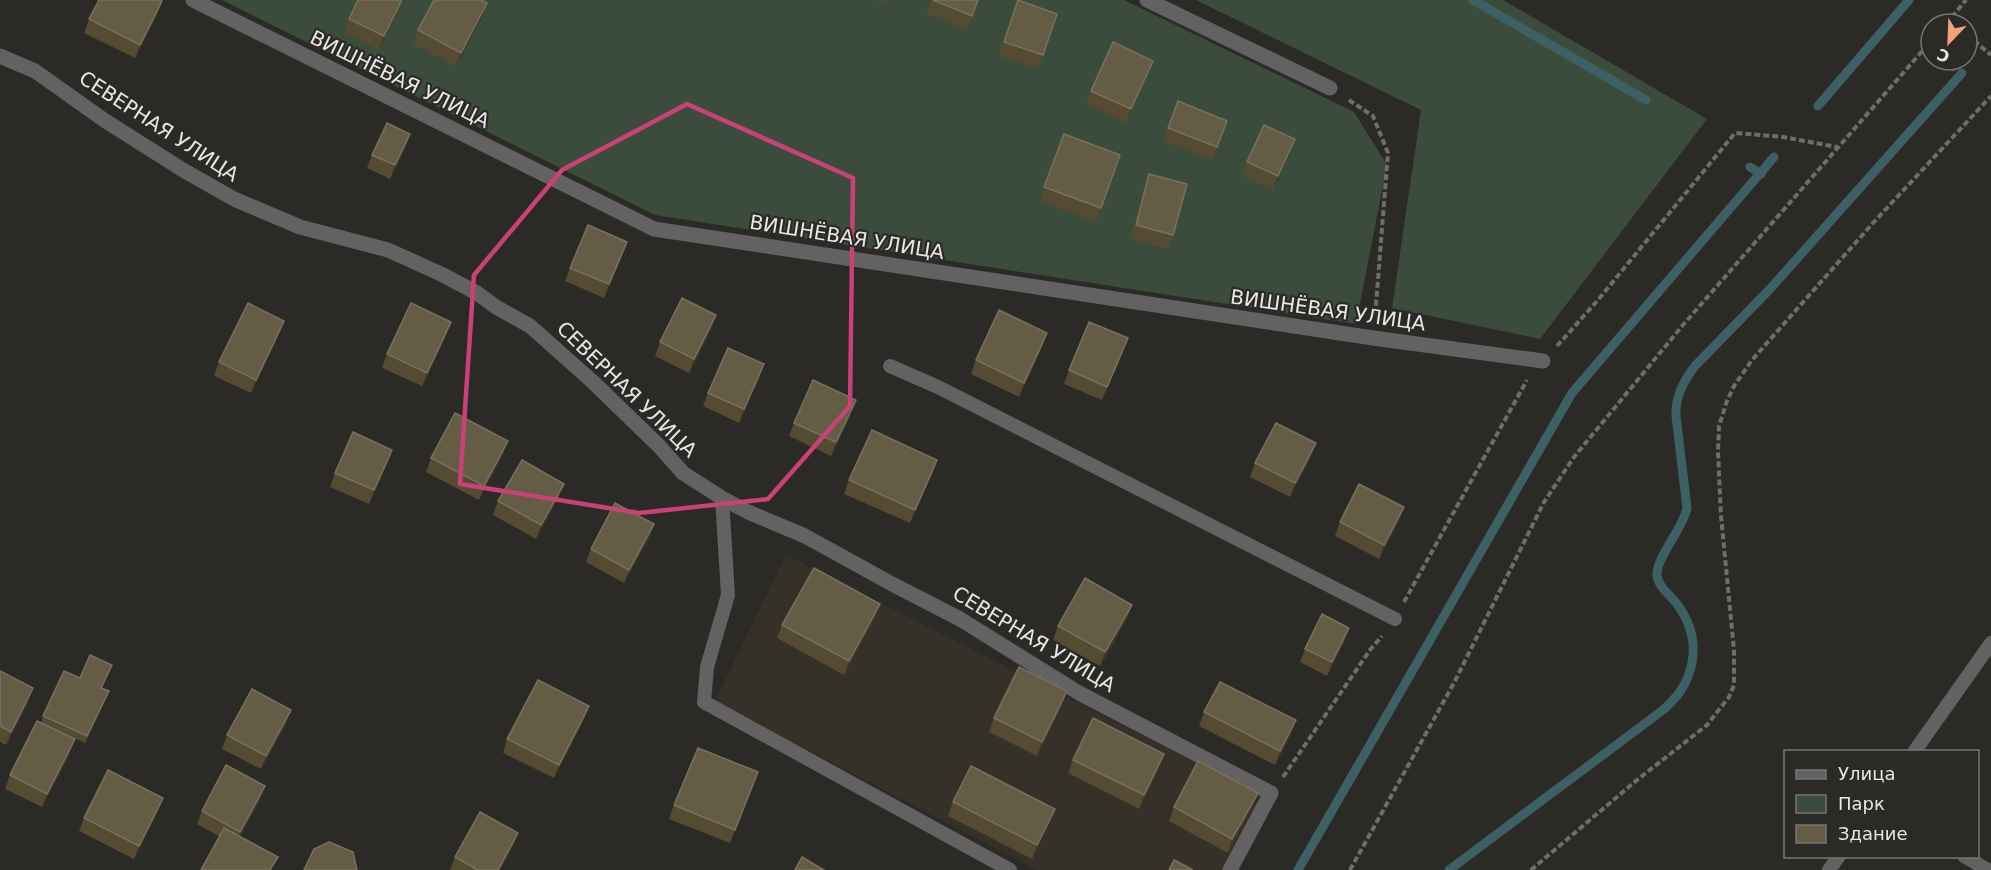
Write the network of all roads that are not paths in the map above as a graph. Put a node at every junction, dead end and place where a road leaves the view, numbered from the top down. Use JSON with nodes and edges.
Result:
{"nodes":[{"id":1,"x":193,"y":0,"type":"edge"},
{"id":2,"x":1147,"y":0,"type":"edge"},
{"id":3,"x":0,"y":56,"type":"edge"},
{"id":4,"x":1330,"y":88,"type":"road end"},
{"id":5,"x":1543,"y":361,"type":"dead end"},
{"id":6,"x":890,"y":366,"type":"dead end"},
{"id":7,"x":722,"y":498,"type":"junction"},
{"id":8,"x":1395,"y":619,"type":"dead end"},
{"id":9,"x":1991,"y":643,"type":"edge"},
{"id":10,"x":1915,"y":750,"type":"edge"},
{"id":11,"x":1967,"y":858,"type":"edge"},
{"id":12,"x":1010,"y":870,"type":"edge"},
{"id":13,"x":1230,"y":870,"type":"edge"},
{"id":14,"x":1988,"y":870,"type":"edge"}],
"edges":[{"from":1,"to":5,"type":"street","name":"ВИШНЁВАЯ УЛИЦА"},
{"from":2,"to":4,"type":"street"},
{"from":3,"to":7,"type":"street","name":"СЕВЕРНАЯ УЛИЦА"},
{"from":6,"to":8,"type":"lane"},
{"from":7,"to":12,"type":"lane"},
{"from":7,"to":13,"type":"street","name":"СЕВЕРНАЯ УЛИЦА"},
{"from":9,"to":10,"type":"lane"},
{"from":11,"to":14,"type":"lane"}]}
